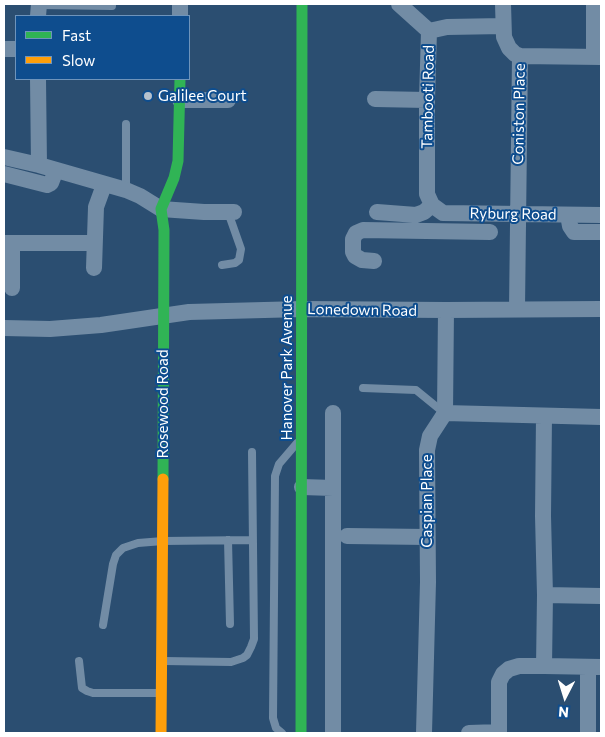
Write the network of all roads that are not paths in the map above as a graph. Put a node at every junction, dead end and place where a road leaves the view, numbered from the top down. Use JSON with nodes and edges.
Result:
{"nodes":[{"id":1,"x":112,"y":4,"type":"edge"},
{"id":2,"x":302,"y":4,"type":"edge"},
{"id":3,"x":399,"y":4,"type":"edge"},
{"id":4,"x":503,"y":4,"type":"edge"},
{"id":5,"x":594,"y":4,"type":"edge"},
{"id":6,"x":39,"y":8,"type":"edge"},
{"id":7,"x":503,"y":26,"type":"junction"},
{"id":8,"x":429,"y":31,"type":"junction"},
{"id":9,"x":520,"y":56,"type":"junction"},
{"id":10,"x":598,"y":57,"type":"edge"},
{"id":11,"x":38,"y":80,"type":"edge"},
{"id":12,"x":180,"y":80,"type":"edge"},
{"id":13,"x":375,"y":99,"type":"dead end"},
{"id":14,"x":180,"y":100,"type":"junction"},
{"id":15,"x":228,"y":100,"type":"dead end"},
{"id":16,"x":427,"y":100,"type":"junction"},
{"id":17,"x":126,"y":124,"type":"dead end"},
{"id":18,"x":4,"y":157,"type":"edge"},
{"id":19,"x":39,"y":164,"type":"junction"},
{"id":20,"x":56,"y":170,"type":"junction"},
{"id":21,"x":4,"y":174,"type":"edge"},
{"id":22,"x":104,"y":185,"type":"junction"},
{"id":23,"x":126,"y":190,"type":"junction"},
{"id":24,"x":432,"y":206,"type":"junction"},
{"id":25,"x":161,"y":210,"type":"junction"},
{"id":26,"x":231,"y":212,"type":"joint"},
{"id":27,"x":377,"y":212,"type":"dead end"},
{"id":28,"x":458,"y":214,"type":"junction"},
{"id":29,"x":517,"y":215,"type":"junction"},
{"id":30,"x":568,"y":215,"type":"junction"},
{"id":31,"x":601,"y":215,"type":"edge"},
{"id":32,"x":458,"y":232,"type":"junction"},
{"id":33,"x":490,"y":232,"type":"dead end"},
{"id":34,"x":601,"y":232,"type":"edge"},
{"id":35,"x":8,"y":243,"type":"edge"},
{"id":36,"x":94,"y":243,"type":"junction"},
{"id":37,"x":374,"y":261,"type":"dead end"},
{"id":38,"x":222,"y":265,"type":"dead end"},
{"id":39,"x":94,"y":268,"type":"dead end"},
{"id":40,"x":12,"y":288,"type":"dead end"},
{"id":41,"x":302,"y":309,"type":"junction"},
{"id":42,"x":517,"y":309,"type":"junction"},
{"id":43,"x":601,"y":309,"type":"edge"},
{"id":44,"x":446,"y":310,"type":"junction"},
{"id":45,"x":164,"y":316,"type":"junction"},
{"id":46,"x":4,"y":328,"type":"edge"},
{"id":47,"x":363,"y":388,"type":"dead end"},
{"id":48,"x":333,"y":413,"type":"dead end"},
{"id":49,"x":445,"y":413,"type":"junction"},
{"id":50,"x":544,"y":416,"type":"junction"},
{"id":51,"x":601,"y":417,"type":"edge"},
{"id":52,"x":302,"y":438,"type":"junction"},
{"id":53,"x":252,"y":452,"type":"dead end"},
{"id":54,"x":302,"y":487,"type":"junction"},
{"id":55,"x":333,"y":488,"type":"junction"},
{"id":56,"x":347,"y":536,"type":"dead end"},
{"id":57,"x":427,"y":537,"type":"junction"},
{"id":58,"x":228,"y":540,"type":"junction"},
{"id":59,"x":253,"y":540,"type":"junction"},
{"id":60,"x":163,"y":541,"type":"junction"},
{"id":61,"x":545,"y":595,"type":"junction"},
{"id":62,"x":601,"y":596,"type":"edge"},
{"id":63,"x":230,"y":624,"type":"dead end"},
{"id":64,"x":103,"y":626,"type":"dead end"},
{"id":65,"x":79,"y":661,"type":"dead end"},
{"id":66,"x":161,"y":661,"type":"junction"},
{"id":67,"x":544,"y":666,"type":"junction"},
{"id":68,"x":595,"y":667,"type":"edge"},
{"id":69,"x":161,"y":693,"type":"junction"},
{"id":70,"x":499,"y":732,"type":"edge"},
{"id":71,"x":161,"y":733,"type":"edge"},
{"id":72,"x":282,"y":733,"type":"edge"},
{"id":73,"x":301,"y":733,"type":"edge"},
{"id":74,"x":333,"y":733,"type":"edge"},
{"id":75,"x":424,"y":733,"type":"edge"},
{"id":76,"x":469,"y":733,"type":"edge"},
{"id":77,"x":588,"y":733,"type":"edge"}],
"edges":[{"from":1,"to":6,"type":"lane"},
{"from":2,"to":41,"type":"street","name":"Hanover Park Avenue"},
{"from":3,"to":8,"type":"street"},
{"from":4,"to":7,"type":"street"},
{"from":5,"to":10,"type":"street","name":"Coniston Place"},
{"from":7,"to":8,"type":"street","name":"Tambooti Road"},
{"from":7,"to":9,"type":"street"},
{"from":8,"to":16,"type":"street","name":"Tambooti Road"},
{"from":9,"to":10,"type":"street","name":"Coniston Place"},
{"from":9,"to":29,"type":"street","name":"Coniston Place"},
{"from":11,"to":19,"type":"street"},
{"from":12,"to":14,"type":"street","name":"Rosewood Road"},
{"from":13,"to":16,"type":"street"},
{"from":14,"to":15,"type":"street"},
{"from":14,"to":25,"type":"street","name":"Rosewood Road"},
{"from":16,"to":24,"type":"street","name":"Tambooti Road"},
{"from":17,"to":23,"type":"lane"},
{"from":18,"to":19,"type":"street"},
{"from":19,"to":20,"type":"street"},
{"from":20,"to":21,"type":"street"},
{"from":20,"to":22,"type":"street"},
{"from":22,"to":23,"type":"street"},
{"from":22,"to":36,"type":"street"},
{"from":23,"to":25,"type":"street"},
{"from":24,"to":27,"type":"street"},
{"from":24,"to":28,"type":"street","name":"Ryburg Road"},
{"from":25,"to":26,"type":"street"},
{"from":25,"to":45,"type":"street","name":"Rosewood Road"},
{"from":26,"to":38,"type":"lane"},
{"from":28,"to":29,"type":"street","name":"Ryburg Road"},
{"from":28,"to":32,"type":"street","name":"Ryburg Road"},
{"from":29,"to":30,"type":"street","name":"Ryburg Road"},
{"from":29,"to":42,"type":"street","name":"Coniston Place"},
{"from":30,"to":31,"type":"street","name":"Ryburg Road"},
{"from":30,"to":34,"type":"street","name":"Ryburg Road"},
{"from":32,"to":33,"type":"street","name":"Ryburg Road"},
{"from":32,"to":37,"type":"street","name":"Ryburg Road"},
{"from":35,"to":36,"type":"street"},
{"from":35,"to":40,"type":"street"},
{"from":36,"to":39,"type":"street"},
{"from":41,"to":44,"type":"street","name":"Lonedown Road"},
{"from":41,"to":45,"type":"street","name":"Lonedown Road"},
{"from":41,"to":52,"type":"street","name":"Hanover Park Avenue"},
{"from":42,"to":43,"type":"street","name":"Lonedown Road"},
{"from":42,"to":44,"type":"street","name":"Lonedown Road"},
{"from":44,"to":49,"type":"street"},
{"from":45,"to":46,"type":"street","name":"Lonedown Road"},
{"from":45,"to":60,"type":"street","name":"Rosewood Road"},
{"from":47,"to":49,"type":"lane"},
{"from":48,"to":55,"type":"street"},
{"from":49,"to":50,"type":"street"},
{"from":49,"to":57,"type":"street","name":"Caspian Place"},
{"from":50,"to":51,"type":"street"},
{"from":50,"to":61,"type":"street"},
{"from":52,"to":54,"type":"street","name":"Hanover Park Avenue"},
{"from":52,"to":72,"type":"lane"},
{"from":53,"to":59,"type":"lane"},
{"from":54,"to":55,"type":"street"},
{"from":54,"to":73,"type":"street","name":"Hanover Park Avenue"},
{"from":55,"to":74,"type":"street"},
{"from":56,"to":57,"type":"street"},
{"from":57,"to":75,"type":"street","name":"Caspian Place"},
{"from":58,"to":59,"type":"lane"},
{"from":58,"to":60,"type":"lane"},
{"from":58,"to":63,"type":"lane"},
{"from":59,"to":66,"type":"lane"},
{"from":60,"to":64,"type":"lane"},
{"from":60,"to":66,"type":"street","name":"Rosewood Road"},
{"from":61,"to":62,"type":"street"},
{"from":61,"to":67,"type":"street"},
{"from":65,"to":69,"type":"lane"},
{"from":66,"to":69,"type":"street","name":"Rosewood Road"},
{"from":67,"to":68,"type":"street"},
{"from":67,"to":70,"type":"street"},
{"from":68,"to":77,"type":"street"},
{"from":69,"to":71,"type":"street","name":"Rosewood Road"},
{"from":70,"to":76,"type":"street"}]}
